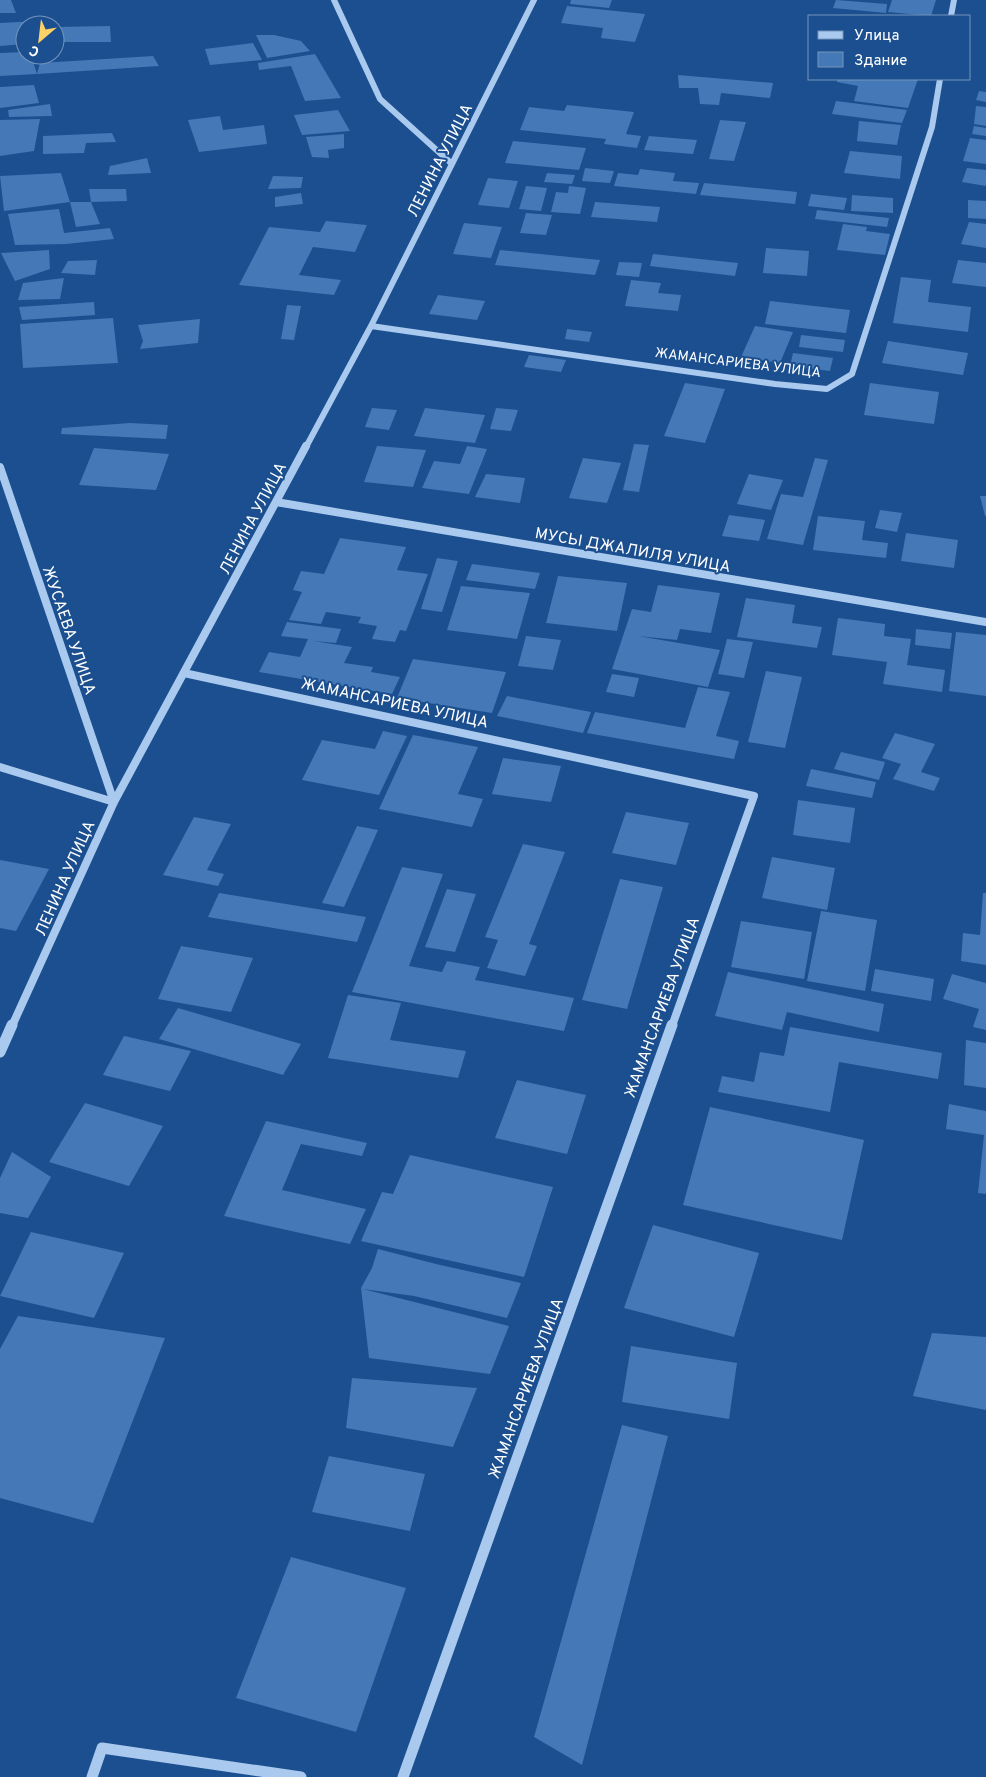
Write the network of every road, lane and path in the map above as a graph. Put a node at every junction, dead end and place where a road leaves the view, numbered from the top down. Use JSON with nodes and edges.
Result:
{"nodes":[{"id":1,"x":334,"y":0,"type":"edge"},
{"id":2,"x":534,"y":0,"type":"edge"},
{"id":3,"x":954,"y":0,"type":"edge"},
{"id":4,"x":951,"y":15,"type":"edge"},
{"id":5,"x":940,"y":80,"type":"edge"},
{"id":6,"x":452,"y":164,"type":"junction"},
{"id":7,"x":371,"y":326,"type":"junction"},
{"id":8,"x":0,"y":467,"type":"edge"},
{"id":9,"x":276,"y":502,"type":"junction"},
{"id":10,"x":986,"y":622,"type":"edge"},
{"id":11,"x":184,"y":673,"type":"junction"},
{"id":12,"x":0,"y":766,"type":"edge"},
{"id":13,"x":114,"y":802,"type":"junction"},
{"id":14,"x":0,"y":1052,"type":"edge"},
{"id":15,"x":92,"y":1777,"type":"edge"},
{"id":16,"x":301,"y":1777,"type":"edge"},
{"id":17,"x":403,"y":1777,"type":"edge"}],
"edges":[{"from":1,"to":6,"type":"street"},
{"from":2,"to":6,"type":"street","name":"ЛЕНИНА УЛИЦА"},
{"from":3,"to":4,"type":"street"},
{"from":5,"to":7,"type":"street","name":"ЖАМАНСАРИЕВА УЛИЦА"},
{"from":6,"to":7,"type":"street","name":"ЛЕНИНА УЛИЦА"},
{"from":7,"to":9,"type":"street","name":"ЛЕНИНА УЛИЦА"},
{"from":8,"to":13,"type":"street","name":"ЖУСАЕВА УЛИЦА"},
{"from":9,"to":10,"type":"street","name":"МУСЫ ДЖАЛИЛЯ УЛИЦА"},
{"from":9,"to":11,"type":"street","name":"ЛЕНИНА УЛИЦА"},
{"from":11,"to":13,"type":"street","name":"ЛЕНИНА УЛИЦА"},
{"from":11,"to":17,"type":"street","name":"ЖАМАНСАРИЕВА УЛИЦА"},
{"from":12,"to":13,"type":"street"},
{"from":13,"to":14,"type":"street","name":"ЛЕНИНА УЛИЦА"},
{"from":15,"to":16,"type":"street"}]}
